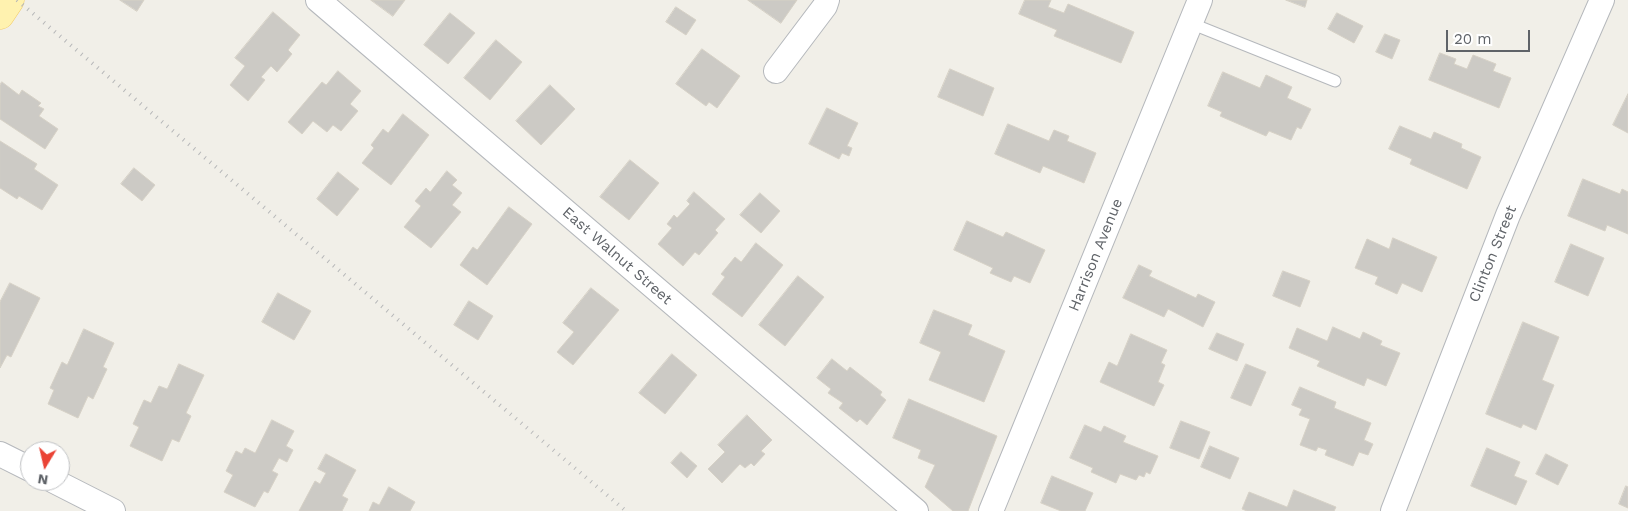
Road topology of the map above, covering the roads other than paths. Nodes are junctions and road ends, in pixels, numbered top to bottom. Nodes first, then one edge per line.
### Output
1 (10, 0) edge
2 (318, 0) edge
3 (827, 0) edge
4 (1200, 0) edge
5 (1602, 0) edge
6 (0, 14) edge
7 (1190, 23) junction
8 (776, 71) dead end
9 (1335, 81) dead end
10 (0, 454) edge
11 (20, 464) edge
12 (70, 489) edge
13 (113, 511) edge
14 (916, 511) edge
15 (992, 511) edge
16 (1393, 511) edge

1 - 6 main road
2 - 14 street, East Walnut Street
3 - 8 street
4 - 7 street, Harrison Avenue
5 - 16 street, Clinton Street
7 - 9 lane
7 - 15 street, Harrison Avenue
10 - 11 street
12 - 13 street

